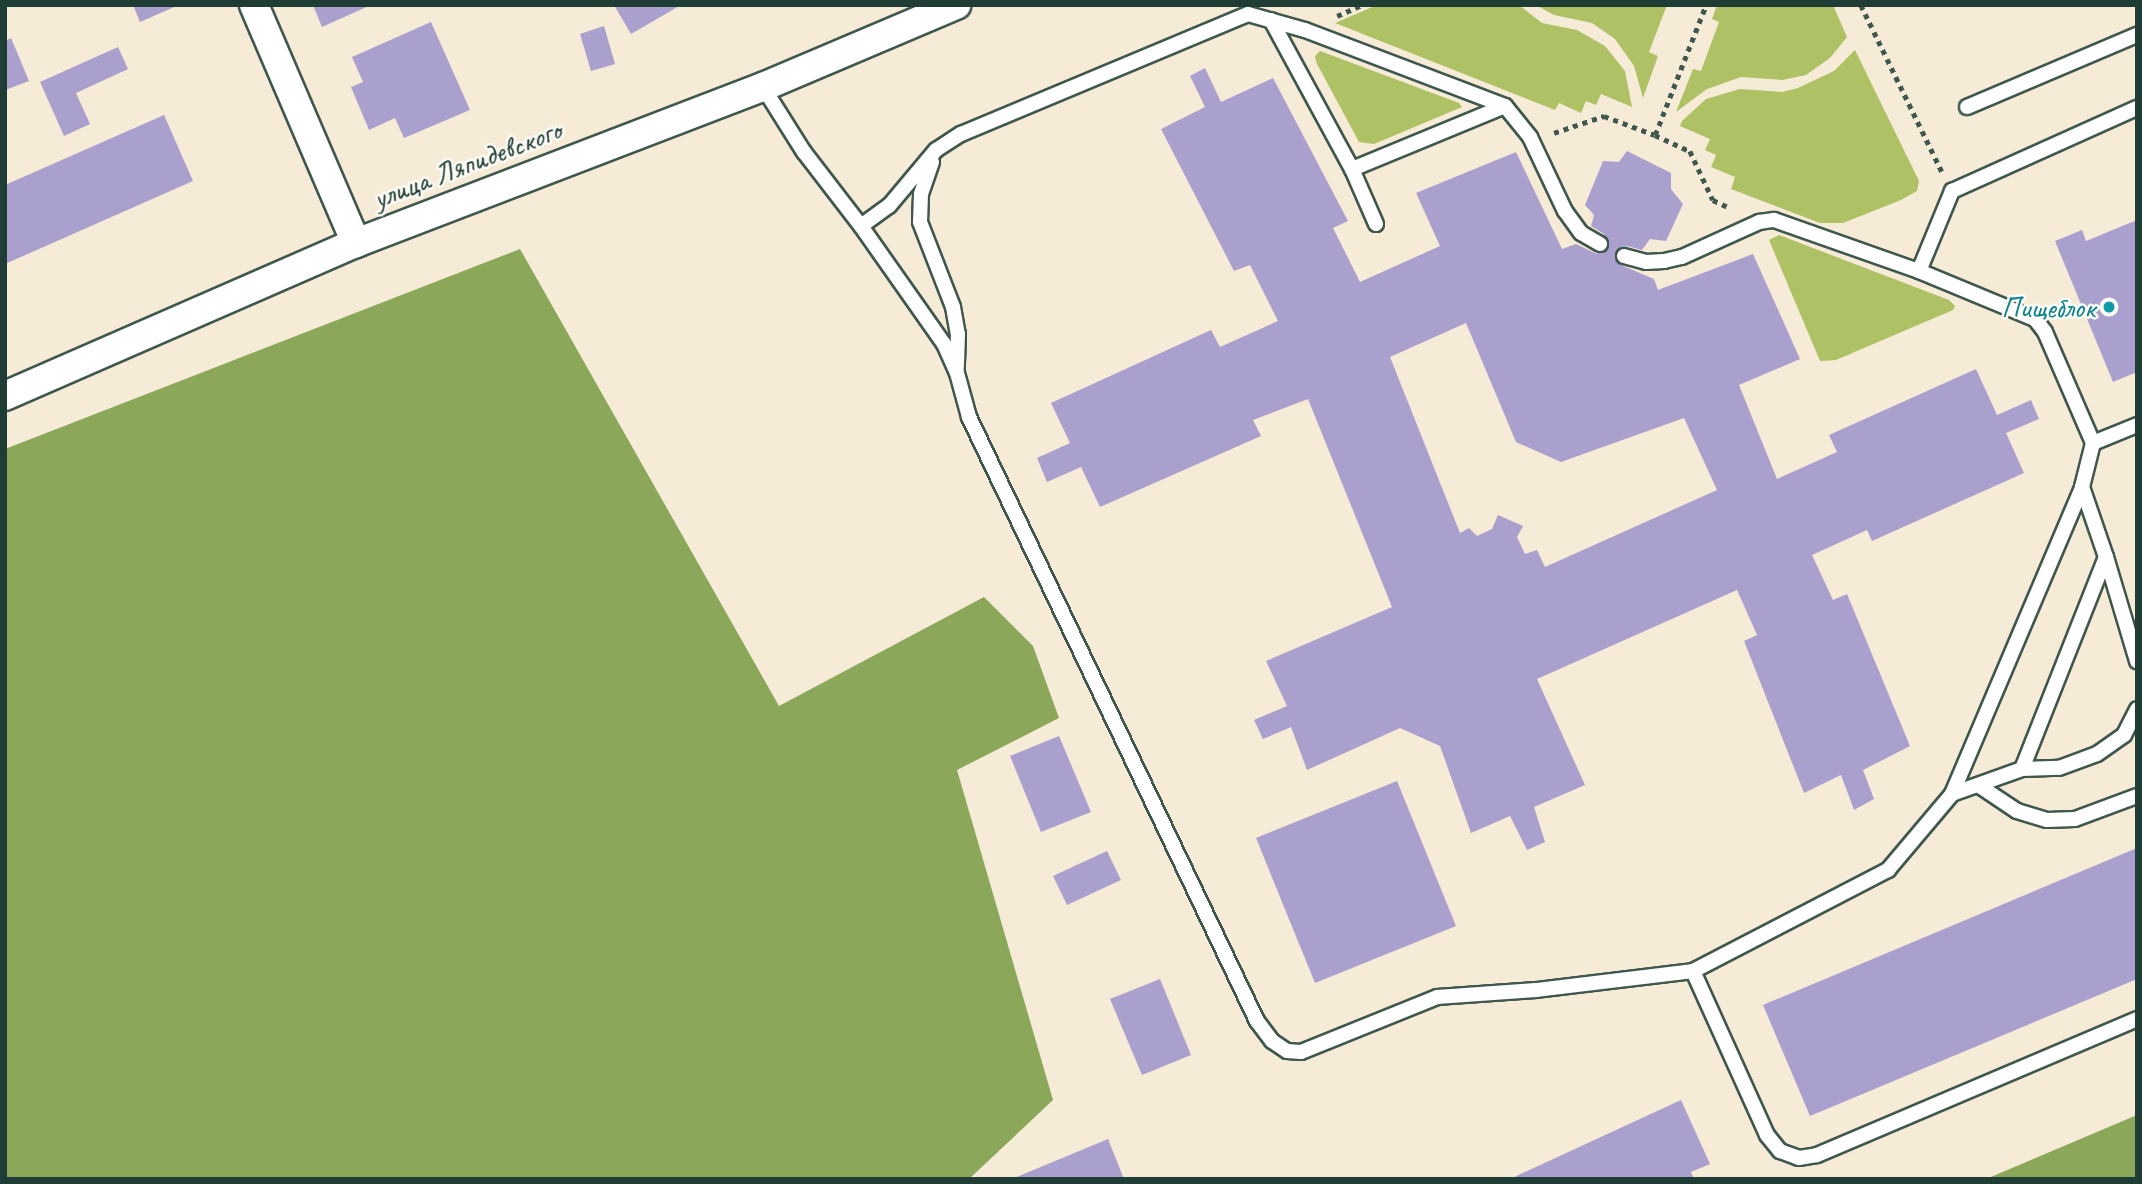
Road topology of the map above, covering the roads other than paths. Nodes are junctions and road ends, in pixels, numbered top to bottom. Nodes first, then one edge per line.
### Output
1 (254, 5) edge
2 (956, 5) edge
3 (1246, 9) edge
4 (1271, 20) junction
5 (2137, 35) edge
6 (763, 86) junction
7 (1505, 106) junction
8 (1968, 107) dead end
9 (2137, 108) edge
10 (936, 150) junction
11 (1352, 169) junction
12 (1376, 224) dead end
13 (861, 226) junction
14 (356, 243) junction
15 (1600, 244) dead end
16 (1623, 256) dead end
17 (1919, 271) junction
18 (957, 373) junction
19 (5, 396) edge
20 (2137, 425) edge
21 (2093, 443) junction
22 (2082, 486) junction
23 (2106, 557) junction
24 (2137, 661) edge
25 (2137, 709) edge
26 (2022, 769) junction
27 (1978, 785) junction
28 (1951, 794) junction
29 (2137, 796) edge
30 (1693, 971) junction
31 (2137, 1019) edge

1 - 14 street
2 - 6 street, улица Ляпидевского
3 - 4 lane
3 - 10 lane
4 - 7 lane
4 - 11 lane
5 - 8 lane
6 - 13 lane
6 - 14 street, улица Ляпидевского
7 - 11 lane
7 - 15 lane
9 - 17 lane
10 - 13 lane
10 - 18 lane
11 - 12 lane
13 - 18 lane
14 - 19 street, улица Ляпидевского
16 - 17 lane
17 - 21 lane
18 - 30 lane
20 - 21 lane
21 - 22 lane
22 - 23 lane
22 - 28 lane
23 - 24 lane
23 - 26 lane
25 - 26 lane
26 - 27 lane
27 - 28 lane
27 - 29 lane
28 - 30 lane
30 - 31 lane

